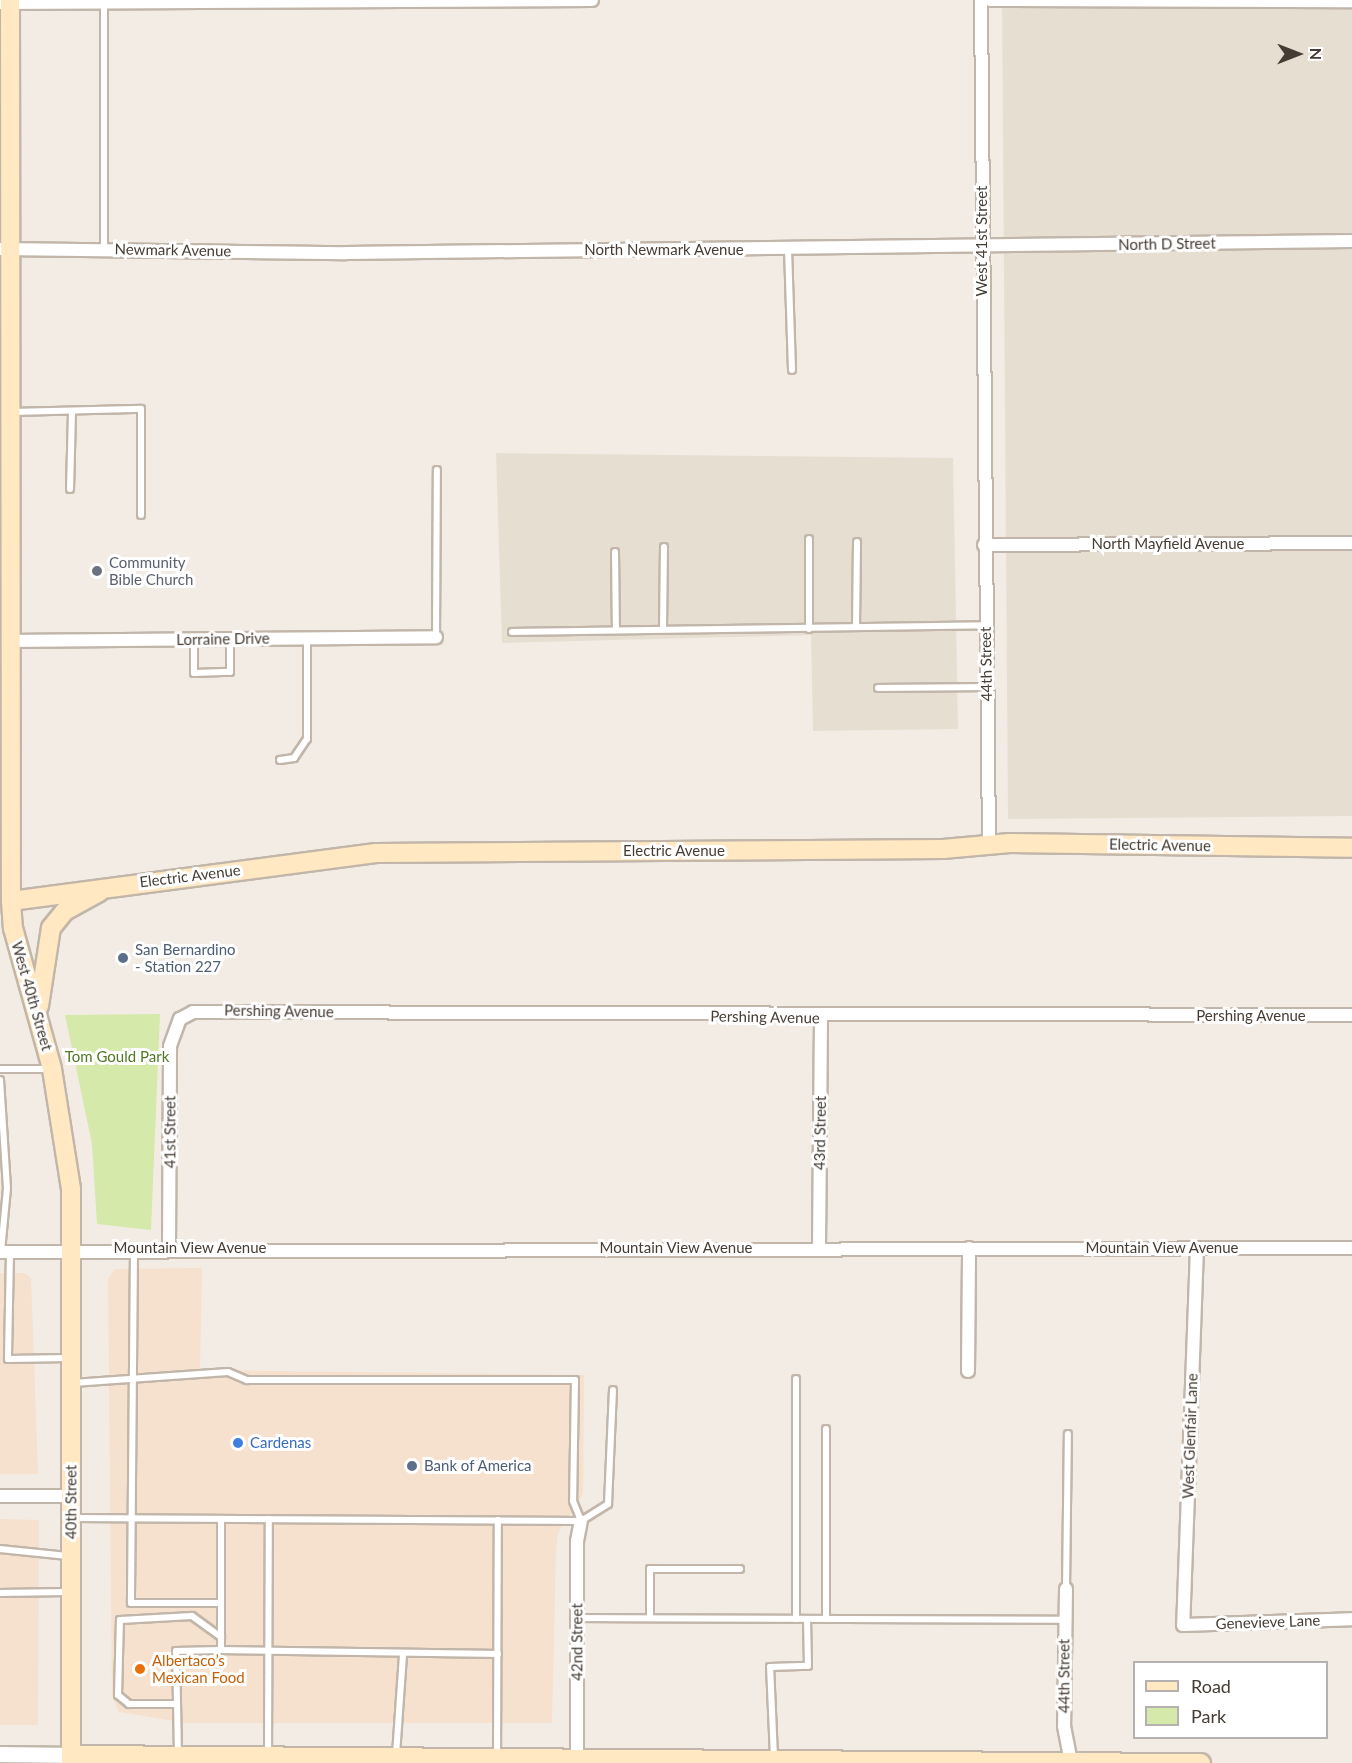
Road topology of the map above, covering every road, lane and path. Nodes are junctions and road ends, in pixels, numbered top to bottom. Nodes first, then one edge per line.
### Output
1 (592, 0) edge
2 (981, 0) edge
3 (990, 0) edge
4 (121, 1) edge
5 (1352, 1) edge
6 (7, 2) edge
7 (104, 3) junction
8 (1352, 241) edge
9 (981, 248) junction
10 (5, 249) edge
11 (105, 249) junction
12 (788, 249) junction
13 (346, 253) joint
14 (792, 370) dead end
15 (72, 411) junction
16 (10, 412) junction
17 (5, 448) edge
18 (437, 470) dead end
19 (983, 482) joint
20 (70, 489) dead end
21 (141, 515) dead end
22 (809, 540) dead end
23 (857, 542) dead end
24 (1352, 543) edge
25 (984, 545) junction
26 (664, 547) dead end
27 (615, 552) dead end
28 (5, 570) edge
29 (986, 625) junction
30 (856, 626) junction
31 (616, 629) junction
32 (663, 629) junction
33 (809, 629) junction
34 (512, 632) dead end
35 (436, 637) joint
36 (230, 638) junction
37 (307, 638) junction
38 (194, 639) junction
39 (10, 641) junction
40 (987, 687) junction
41 (878, 688) dead end
42 (280, 760) dead end
43 (989, 845) junction
44 (1352, 848) edge
45 (111, 886) junction
46 (6, 902) edge
47 (1352, 1015) edge
48 (38, 1017) junction
49 (821, 1018) junction
50 (180, 1019) joint
51 (0, 1069) edge
52 (52, 1069) junction
53 (0, 1080) edge
54 (134, 1248) junction
55 (169, 1248) junction
56 (819, 1248) junction
57 (969, 1248) junction
58 (1197, 1248) junction
59 (1352, 1248) edge
60 (73, 1249) junction
61 (4, 1252) edge
62 (72, 1358) junction
63 (968, 1371) dead end
64 (131, 1376) junction
65 (796, 1379) dead end
66 (72, 1383) junction
67 (613, 1390) dead end
68 (826, 1429) dead end
69 (1068, 1434) dead end
70 (0, 1496) edge
71 (71, 1496) junction
72 (71, 1518) junction
73 (130, 1518) junction
74 (220, 1519) junction
75 (269, 1519) junction
76 (498, 1520) junction
77 (581, 1521) junction
78 (0, 1550) edge
79 (71, 1556) junction
80 (740, 1569) dead end
81 (1066, 1589) joint
82 (71, 1592) junction
83 (0, 1593) edge
84 (221, 1603) junction
85 (577, 1618) junction
86 (650, 1618) junction
87 (796, 1619) junction
88 (807, 1619) junction
89 (826, 1619) junction
90 (1352, 1619) edge
91 (1064, 1620) junction
92 (1183, 1624) joint
93 (221, 1637) junction
94 (221, 1650) junction
95 (268, 1652) junction
96 (403, 1654) junction
97 (498, 1654) junction
98 (177, 1704) junction
99 (0, 1754) edge
100 (178, 1755) junction
101 (497, 1756) junction
102 (774, 1757) junction
103 (389, 1758) edge
104 (71, 1759) edge
105 (268, 1759) edge
106 (577, 1759) edge
107 (841, 1760) edge
108 (936, 1761) edge
109 (987, 1761) edge
110 (1071, 1761) edge
111 (1201, 1763) edge

1 - 4 street
2 - 9 street, West 41st Street
3 - 5 street
4 - 7 street
6 - 7 street
6 - 10 main road, West 40th Street
7 - 11 lane
8 - 9 street, North D Street
9 - 12 street, North Newmark Avenue
9 - 19 street, West 41st Street
10 - 11 street, Newmark Avenue
10 - 16 main road, West 40th Street
11 - 13 street, Newmark Avenue
12 - 13 street, North Newmark Avenue
12 - 14 lane
15 - 16 lane
15 - 20 lane
15 - 21 lane
16 - 17 main road, West 40th Street
17 - 28 main road, West 40th Street
18 - 35 lane
19 - 25 street, 44th Street
22 - 33 lane
23 - 30 lane
24 - 25 street, North Mayfield Avenue
25 - 29 street, 44th Street
26 - 32 lane
27 - 31 lane
28 - 39 main road, West 40th Street
29 - 30 lane
29 - 40 street, 44th Street
30 - 33 lane
31 - 32 lane
31 - 34 lane
32 - 33 lane
35 - 37 street, Lorraine Drive
36 - 37 street, Lorraine Drive
36 - 38 street, Lorraine Drive
36 - 38 lane
37 - 42 lane
38 - 39 street, Lorraine Drive
39 - 46 main road, West 40th Street
40 - 41 lane
40 - 43 street, 44th Street
43 - 44 main road, Electric Avenue
43 - 45 main road, Electric Avenue
45 - 46 main road, Electric Avenue
45 - 48 main road
46 - 48 main road, West 40th Street
47 - 49 street, Pershing Avenue
48 - 52 main road, West 40th Street
49 - 50 street, Pershing Avenue
49 - 56 street, 43rd Street
50 - 55 street, 41st Street
51 - 52 lane
52 - 60 main road, West 40th Street
53 - 61 lane
54 - 55 street, Mountain View Avenue
54 - 60 street, Mountain View Avenue
54 - 64 lane
55 - 56 street, Mountain View Avenue
56 - 57 street, Mountain View Avenue
57 - 58 street, Mountain View Avenue
57 - 63 street
58 - 59 street, Mountain View Avenue
58 - 92 street, West Glenfair Lane
60 - 61 street, Mountain View Avenue
60 - 62 main road, 40th Street
61 - 62 lane
62 - 66 main road, 40th Street
64 - 66 lane
64 - 73 lane
64 - 77 lane
65 - 87 lane
66 - 71 main road, 40th Street
67 - 77 lane
68 - 89 lane
69 - 81 lane
70 - 71 street
71 - 72 main road, 40th Street
72 - 73 lane
72 - 79 main road, 40th Street
73 - 74 lane
73 - 84 lane
74 - 75 lane
74 - 84 lane
75 - 76 lane
75 - 95 lane
76 - 77 lane
76 - 97 lane
77 - 85 street, 42nd Street
78 - 79 lane
79 - 82 main road, 40th Street
80 - 86 lane
81 - 91 street, 44th Street
82 - 83 lane
82 - 104 main road, 40th Street
84 - 93 lane
85 - 86 lane
85 - 106 street, 42nd Street
86 - 87 lane
87 - 88 lane
88 - 89 lane
88 - 102 lane
89 - 91 lane
90 - 92 street, Genevieve Lane
91 - 110 street, 44th Street
93 - 94 lane
93 - 98 lane
94 - 95 lane
94 - 98 lane
95 - 96 lane
95 - 105 lane
96 - 97 lane
96 - 103 lane
97 - 101 lane
98 - 100 lane
99 - 104 street
100 - 104 main road
100 - 105 main road
101 - 103 main road
101 - 106 main road
102 - 106 main road
102 - 107 main road
103 - 105 main road
107 - 108 main road
108 - 109 main road
109 - 110 main road
110 - 111 main road

